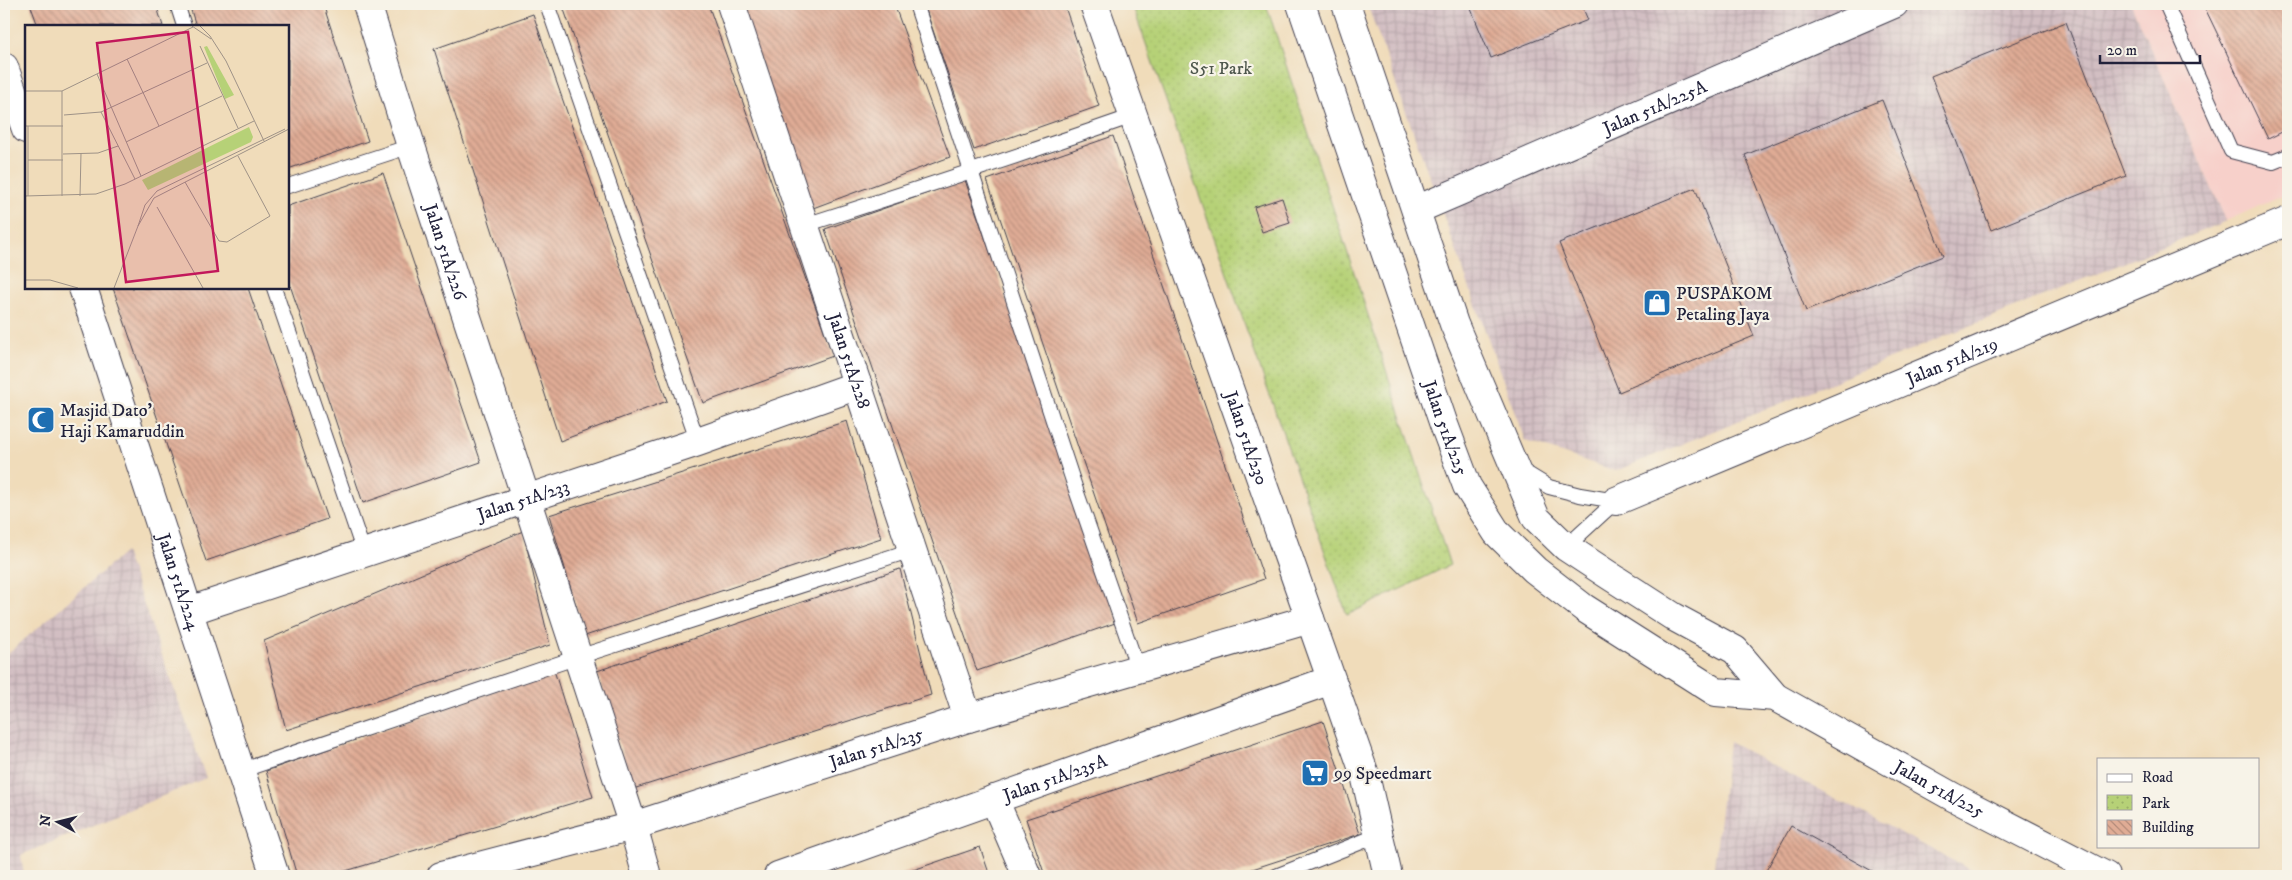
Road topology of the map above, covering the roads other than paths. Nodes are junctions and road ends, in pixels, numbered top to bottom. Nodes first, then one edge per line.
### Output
1 (177, 4) edge
2 (367, 4) edge
3 (547, 4) edge
4 (732, 4) edge
5 (916, 4) edge
6 (1094, 4) edge
7 (1301, 4) edge
8 (1346, 4) edge
9 (1894, 4) edge
10 (2166, 4) edge
11 (184, 25) edge
12 (4, 67) edge
13 (1133, 116) junction
14 (25, 126) edge
15 (411, 146) junction
16 (2288, 156) edge
17 (970, 170) junction
18 (289, 186) edge
19 (1416, 210) junction
20 (2288, 221) edge
21 (804, 225) junction
22 (83, 289) edge
23 (274, 289) edge
24 (858, 385) junction
25 (698, 442) junction
26 (1513, 465) junction
27 (526, 500) junction
28 (1616, 501) junction
29 (1566, 547) junction
30 (912, 550) junction
31 (364, 553) junction
32 (189, 611) junction
33 (1310, 619) junction
34 (578, 657) junction
35 (1138, 669) junction
36 (1331, 680) junction
37 (1775, 697) junction
38 (968, 718) junction
39 (240, 771) junction
40 (994, 798) junction
41 (633, 826) junction
42 (1379, 835) junction
43 (275, 876) edge
44 (441, 876) edge
45 (647, 876) edge
46 (778, 876) edge
47 (1027, 876) edge
48 (1276, 876) edge
49 (1388, 876) edge
50 (2106, 876) edge

1 - 11 lane
2 - 15 street, Jalan 51A/226
3 - 25 lane
4 - 21 street, Jalan 51A/228
5 - 17 lane
6 - 13 street, Jalan 51A/230
7 - 37 street, Jalan 51A/225
8 - 19 street, Jalan 51A/225
9 - 19 street, Jalan 51A/225A
10 - 16 lane
12 - 14 street
13 - 17 lane
13 - 33 street, Jalan 51A/230
15 - 18 lane
15 - 27 street, Jalan 51A/226
17 - 21 lane
17 - 35 lane
19 - 26 street, Jalan 51A/225
20 - 28 street, Jalan 51A/219
21 - 24 street, Jalan 51A/228
22 - 32 street, Jalan 51A/224
23 - 31 lane
24 - 25 street, Jalan 51A/233
24 - 30 street, Jalan 51A/228
25 - 27 street, Jalan 51A/233
26 - 28 lane
26 - 29 street, Jalan 51A/225
27 - 31 street, Jalan 51A/233
27 - 34 street, Jalan 51A/226
28 - 29 lane, Jalan 51A/219
29 - 37 street, Jalan 51A/225
30 - 34 lane
30 - 38 street, Jalan 51A/228
31 - 32 street, Jalan 51A/233
32 - 39 street, Jalan 51A/224
33 - 35 street, Jalan 51A/235
33 - 36 street, Jalan 51A/230
34 - 39 lane
34 - 41 street, Jalan 51A/226
35 - 38 street, Jalan 51A/235
36 - 40 street, Jalan 51A/235A
36 - 42 street, Jalan 51A/230
37 - 50 street, Jalan 51A/225
38 - 41 street, Jalan 51A/235
39 - 43 street, Jalan 51A/224
40 - 46 street, Jalan 51A/235A
40 - 47 street
41 - 44 street, Jalan 51A/235
41 - 45 street, Jalan 51A/226
42 - 48 lane
42 - 49 street, Jalan 51A/230

